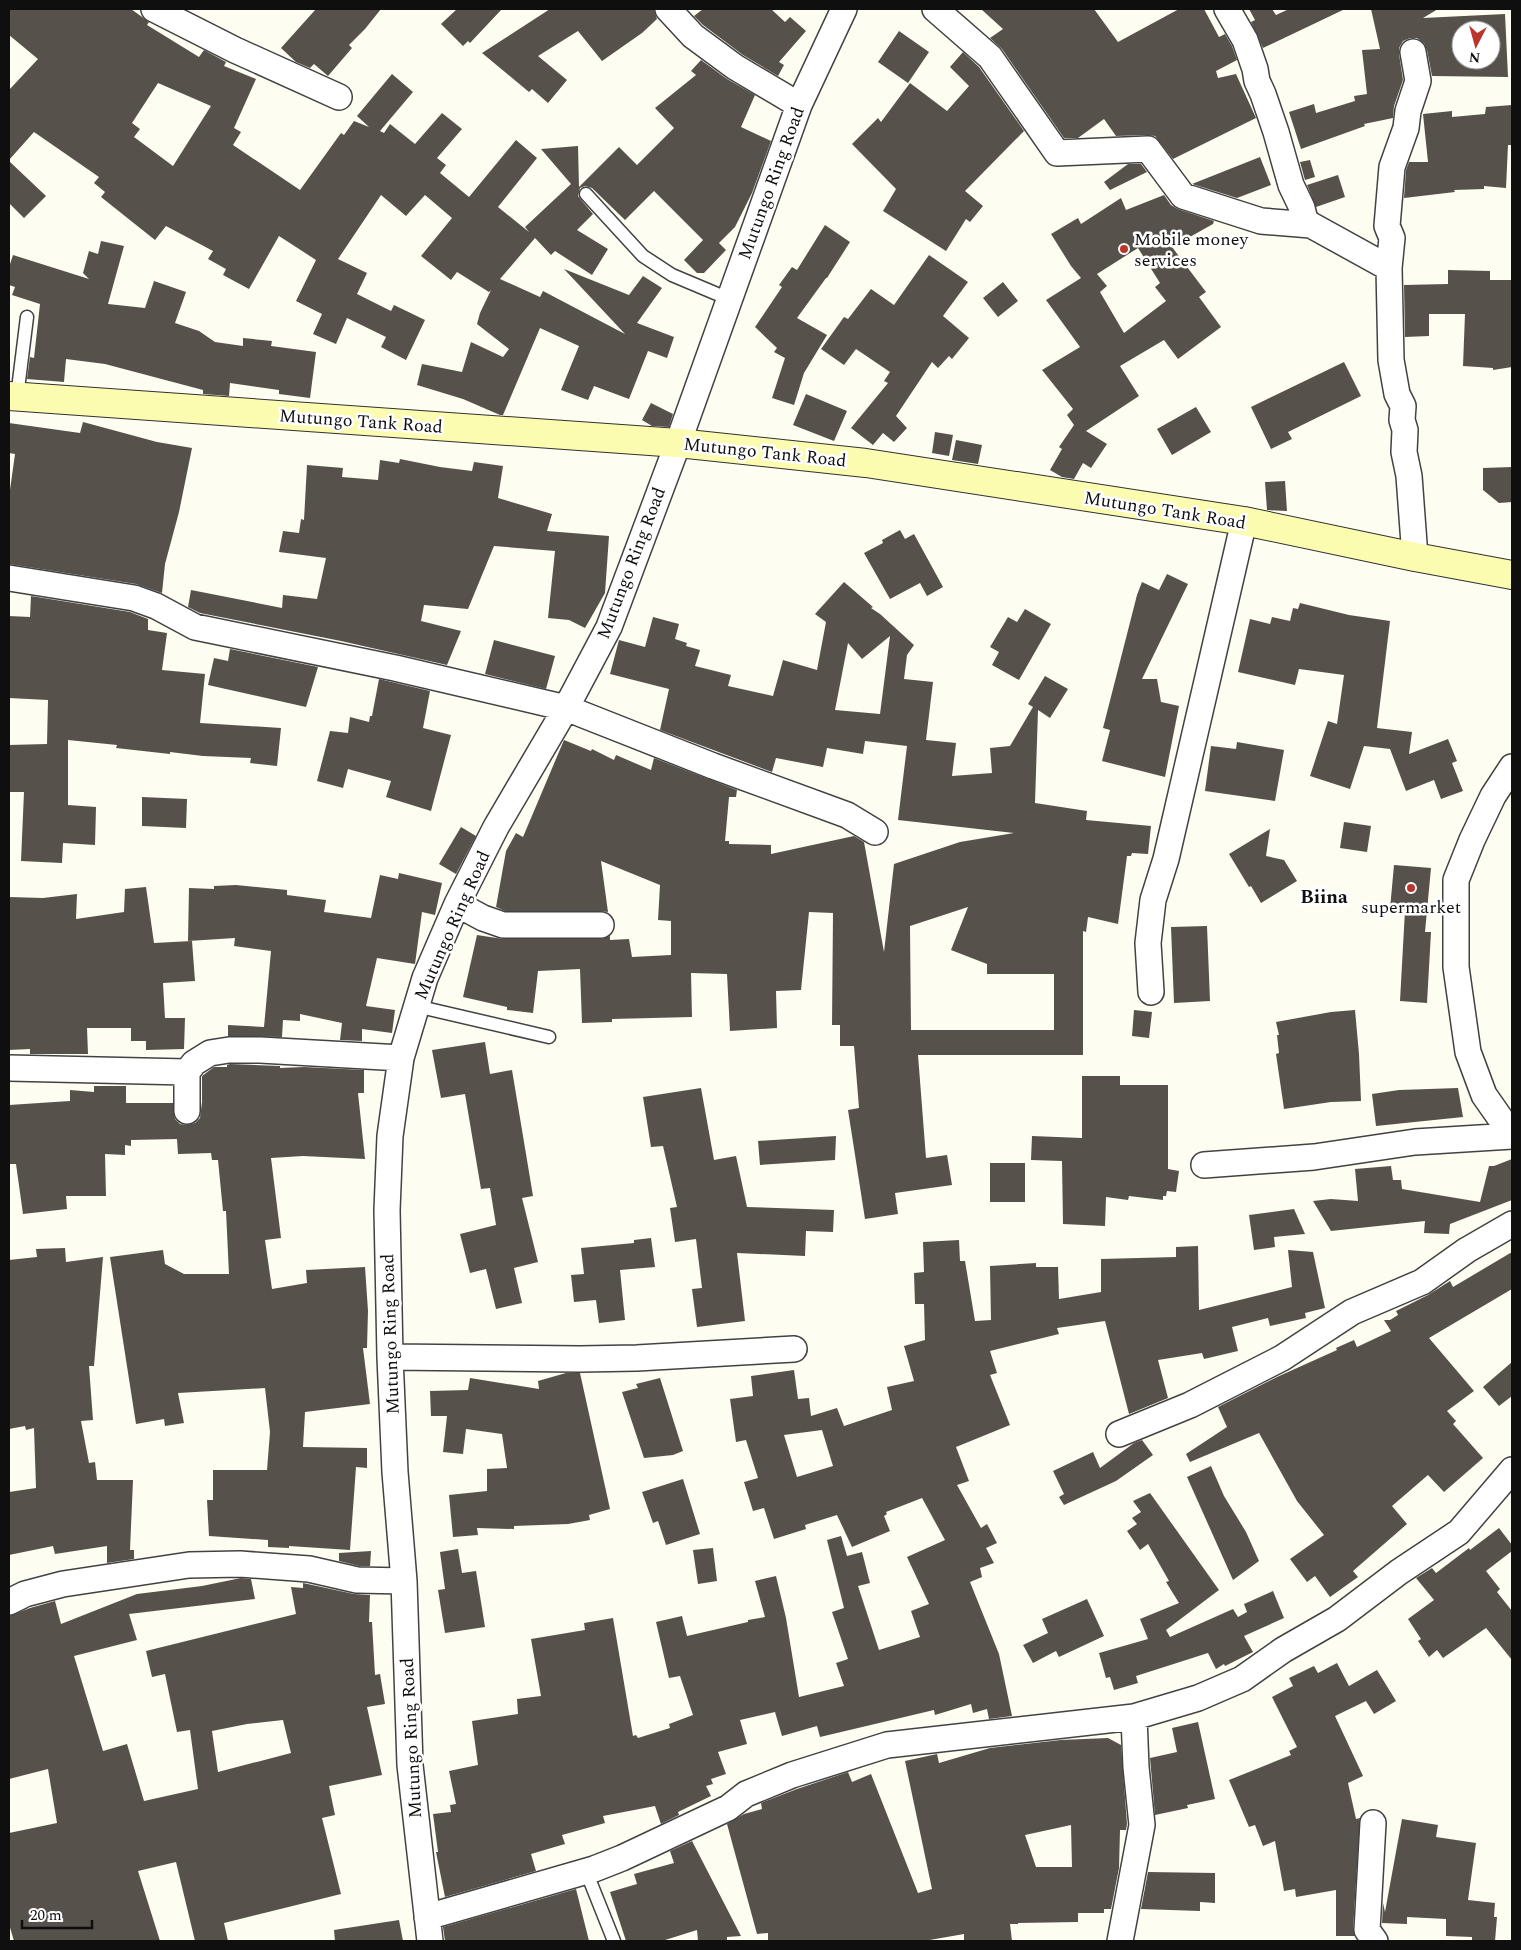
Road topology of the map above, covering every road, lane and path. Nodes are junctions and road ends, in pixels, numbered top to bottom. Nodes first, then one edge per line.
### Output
1 (154, 9) edge
2 (668, 9) edge
3 (844, 9) edge
4 (935, 9) edge
5 (1227, 9) edge
6 (1413, 52) dead end
7 (339, 97) dead end
8 (799, 106) junction
9 (586, 194) dead end
10 (1311, 225) junction
11 (1389, 268) junction
12 (729, 299) junction
13 (27, 317) dead end
14 (13, 396) edge
15 (678, 443) junction
16 (1244, 521) junction
17 (1415, 557) junction
18 (1512, 576) edge
19 (9, 578) edge
20 (566, 708) junction
21 (1512, 767) edge
22 (876, 832) dead end
23 (457, 904) junction
24 (601, 925) dead end
25 (1151, 992) dead end
26 (416, 1006) junction
27 (549, 1037) dead end
28 (400, 1058) junction
29 (9, 1068) edge
30 (187, 1072) junction
31 (187, 1111) dead end
32 (1512, 1136) edge
33 (1204, 1165) dead end
34 (1512, 1224) edge
35 (794, 1349) dead end
36 (390, 1357) junction
37 (1119, 1434) dead end
38 (1512, 1470) edge
39 (404, 1581) junction
40 (9, 1602) edge
41 (1134, 1716) junction
42 (1373, 1823) dead end
43 (586, 1871) junction
44 (428, 1929) edge
45 (614, 1941) edge
46 (1120, 1941) edge
47 (1375, 1941) edge

1 - 7 street
2 - 8 street
3 - 8 street, Mutungo Ring Road
4 - 10 street
5 - 10 street
6 - 11 street
8 - 12 street, Mutungo Ring Road
9 - 12 lane
10 - 11 street
11 - 17 street
12 - 15 street, Mutungo Ring Road
13 - 14 lane
14 - 15 street, Mutungo Tank Road
15 - 16 street, Mutungo Tank Road
15 - 20 street, Mutungo Ring Road
16 - 17 street, Mutungo Tank Road
16 - 25 street
17 - 18 street, Mutungo Tank Road
19 - 20 street
20 - 22 street
20 - 23 street, Mutungo Ring Road
21 - 32 street
23 - 24 street
23 - 26 street, Mutungo Ring Road
26 - 27 lane
26 - 28 street, Mutungo Ring Road
28 - 30 street
28 - 36 street, Mutungo Ring Road
29 - 30 street
30 - 31 street
32 - 33 street
34 - 37 street
35 - 36 street
36 - 39 street, Mutungo Ring Road
38 - 41 street
39 - 40 street
39 - 44 street, Mutungo Ring Road
41 - 43 street
41 - 46 street
42 - 47 street
43 - 44 street
43 - 45 lane

